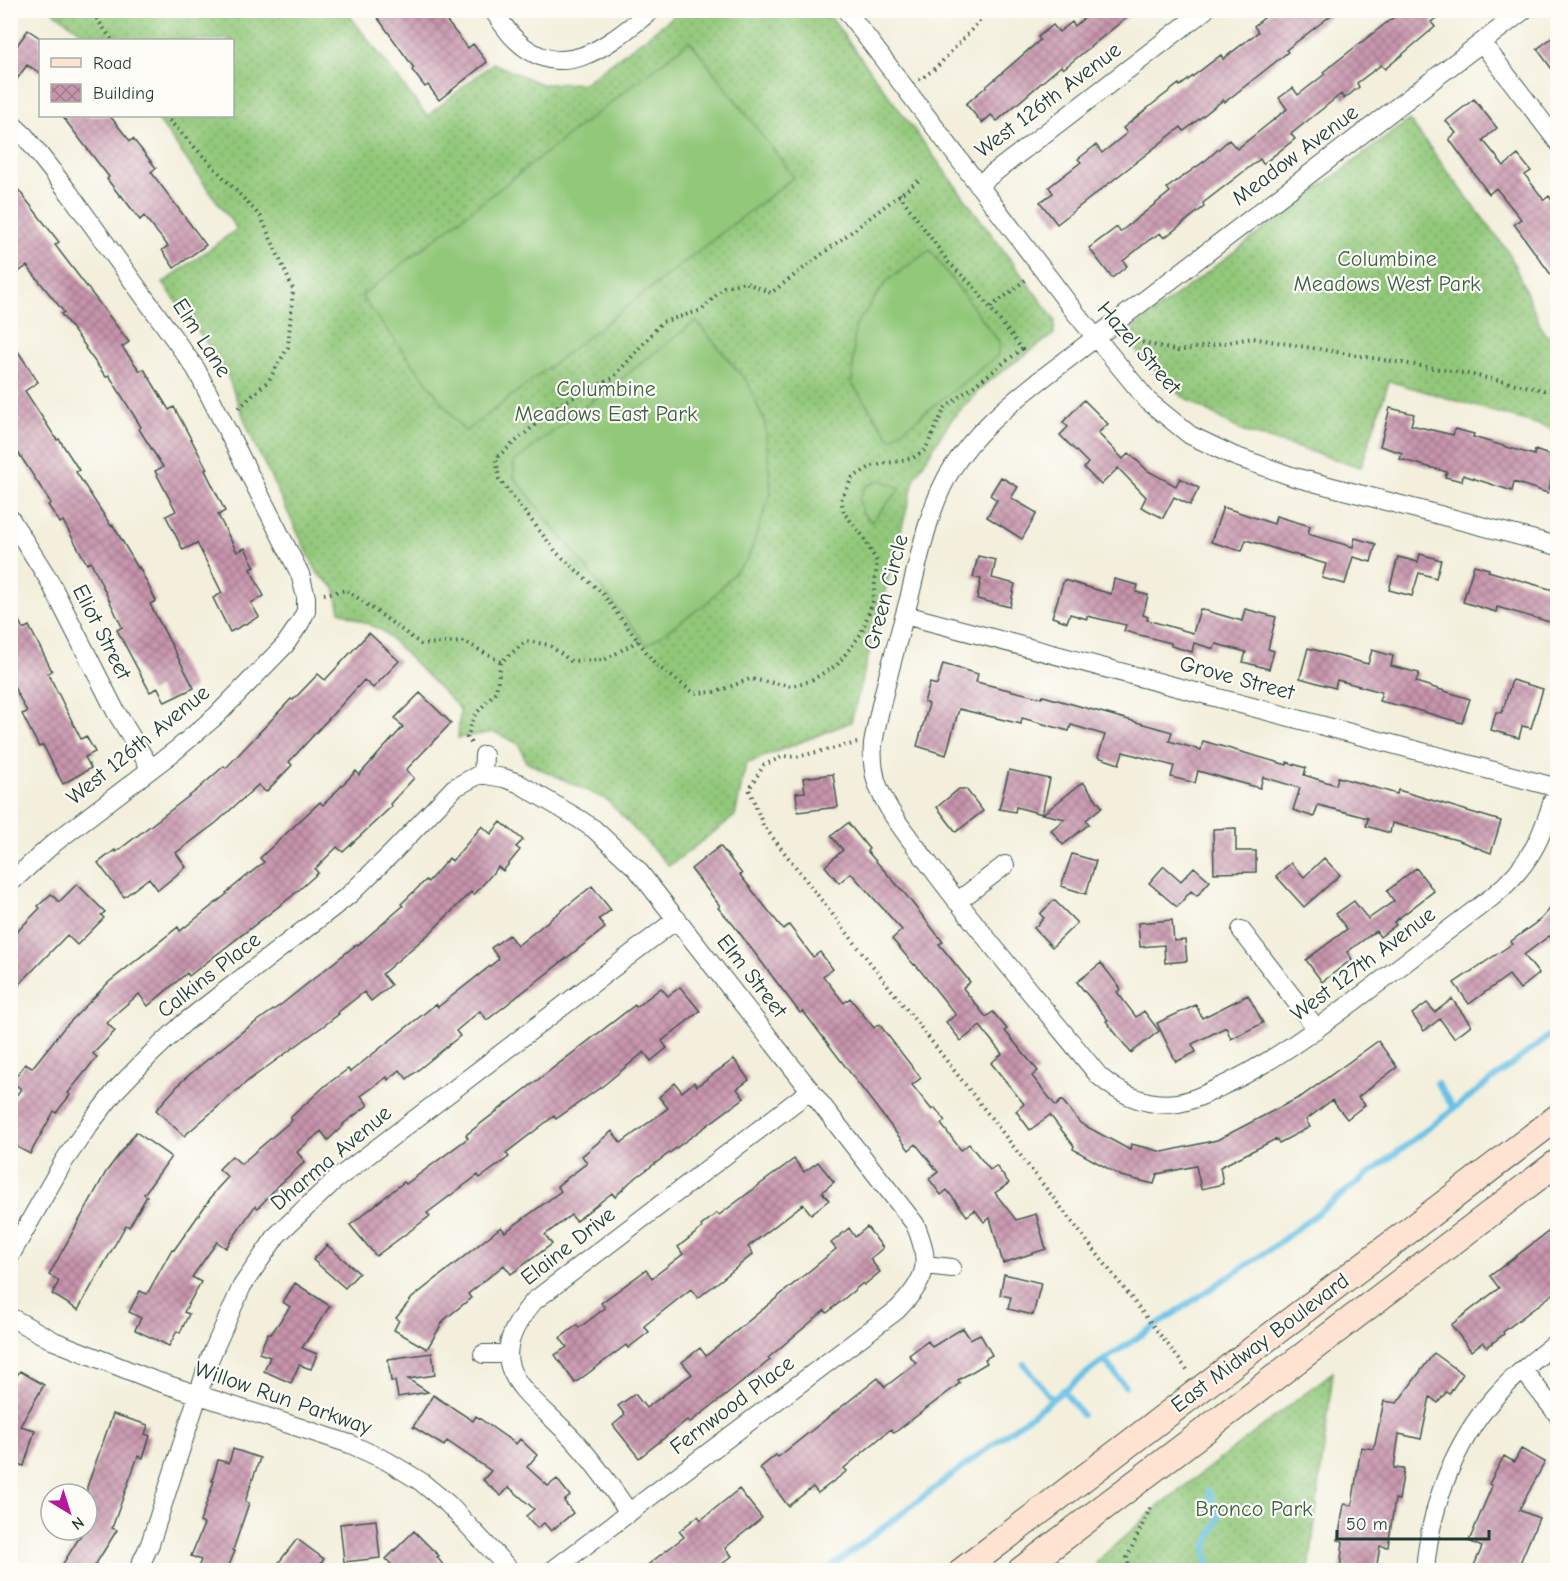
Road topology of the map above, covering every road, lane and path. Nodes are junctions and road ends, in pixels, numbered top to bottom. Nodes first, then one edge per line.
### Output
1 (88, 10) edge
2 (493, 10) edge
3 (652, 10) edge
4 (846, 10) edge
5 (990, 10) edge
6 (1205, 10) edge
7 (1524, 10) edge
8 (111, 39) edge
9 (1482, 43) junction
10 (906, 89) junction
11 (166, 117) edge
12 (10, 122) edge
13 (1557, 142) edge
14 (922, 178) dead end
15 (978, 185) junction
16 (899, 194) junction
17 (1041, 268) junction
18 (991, 307) junction
19 (1096, 337) junction
20 (1112, 357) junction
21 (1557, 389) edge
22 (224, 422) junction
23 (10, 518) edge
24 (1557, 546) edge
25 (306, 602) junction
26 (904, 615) junction
27 (638, 642) junction
28 (501, 662) junction
29 (875, 738) junction
30 (484, 754) joint
31 (151, 769) junction
32 (483, 774) junction
33 (1557, 786) edge
34 (1005, 865) dead end
35 (10, 883) edge
36 (957, 902) junction
37 (677, 919) junction
38 (1240, 930) dead end
39 (1317, 1029) junction
40 (812, 1090) junction
41 (1139, 1101) joint
42 (1557, 1117) edge
43 (1557, 1162) edge
44 (10, 1256) edge
45 (925, 1265) junction
46 (952, 1268) dead end
47 (10, 1317) edge
48 (1557, 1341) edge
49 (483, 1354) dead end
50 (508, 1354) junction
51 (1523, 1370) junction
52 (1190, 1373) dead end
53 (198, 1394) junction
54 (1557, 1415) edge
55 (1152, 1504) dead end
56 (629, 1513) junction
57 (138, 1570) edge
58 (510, 1570) edge
59 (553, 1570) edge
60 (963, 1570) edge
61 (1021, 1570) edge
62 (1129, 1570) edge
63 (1425, 1570) edge

1 - 8 path
2 - 3 street
4 - 10 street, Hazel Street
5 - 10 path
6 - 15 street, West 126th Avenue
7 - 9 street, Meadow Avenue
9 - 13 street
9 - 19 street, Meadow Avenue
10 - 15 street, Hazel Street
11 - 22 path
12 - 22 street, Elm Lane
14 - 16 path
15 - 17 street, Hazel Street
16 - 18 path
16 - 27 path
17 - 18 path
17 - 19 street, Hazel Street
18 - 27 path
19 - 20 street, Hazel Street
19 - 26 street, Green Circle
20 - 21 path
20 - 24 street, Hazel Street
22 - 25 street, Elm Lane
23 - 31 street, Eliot Street
25 - 28 path
25 - 31 street, West 126th Avenue
26 - 29 street, Green Circle
26 - 33 street, Grove Street
27 - 28 path
28 - 30 path
29 - 36 street, Green Circle
29 - 52 path
30 - 32 street
31 - 35 street, West 126th Avenue
32 - 37 street, Elm Street
32 - 44 street, Calkins Place
33 - 39 street, West 127th Avenue
34 - 36 street
36 - 41 street, Green Circle
37 - 40 street, Elm Street
37 - 53 street, Dharma Avenue
38 - 39 street
39 - 41 street, West 127th Avenue
40 - 45 street, Elm Street
40 - 50 street, Elaine Drive
42 - 60 main road, East Midway Boulevard
43 - 61 main road, East Midway Boulevard
45 - 46 street
45 - 56 street, Fernwood Place
47 - 53 street, Willow Run Parkway
48 - 51 street
49 - 50 street
50 - 56 street
51 - 54 street
51 - 63 street
53 - 57 street, Dharma Avenue
53 - 58 street, Willow Run Parkway
55 - 62 path
56 - 59 street, Fernwood Place

